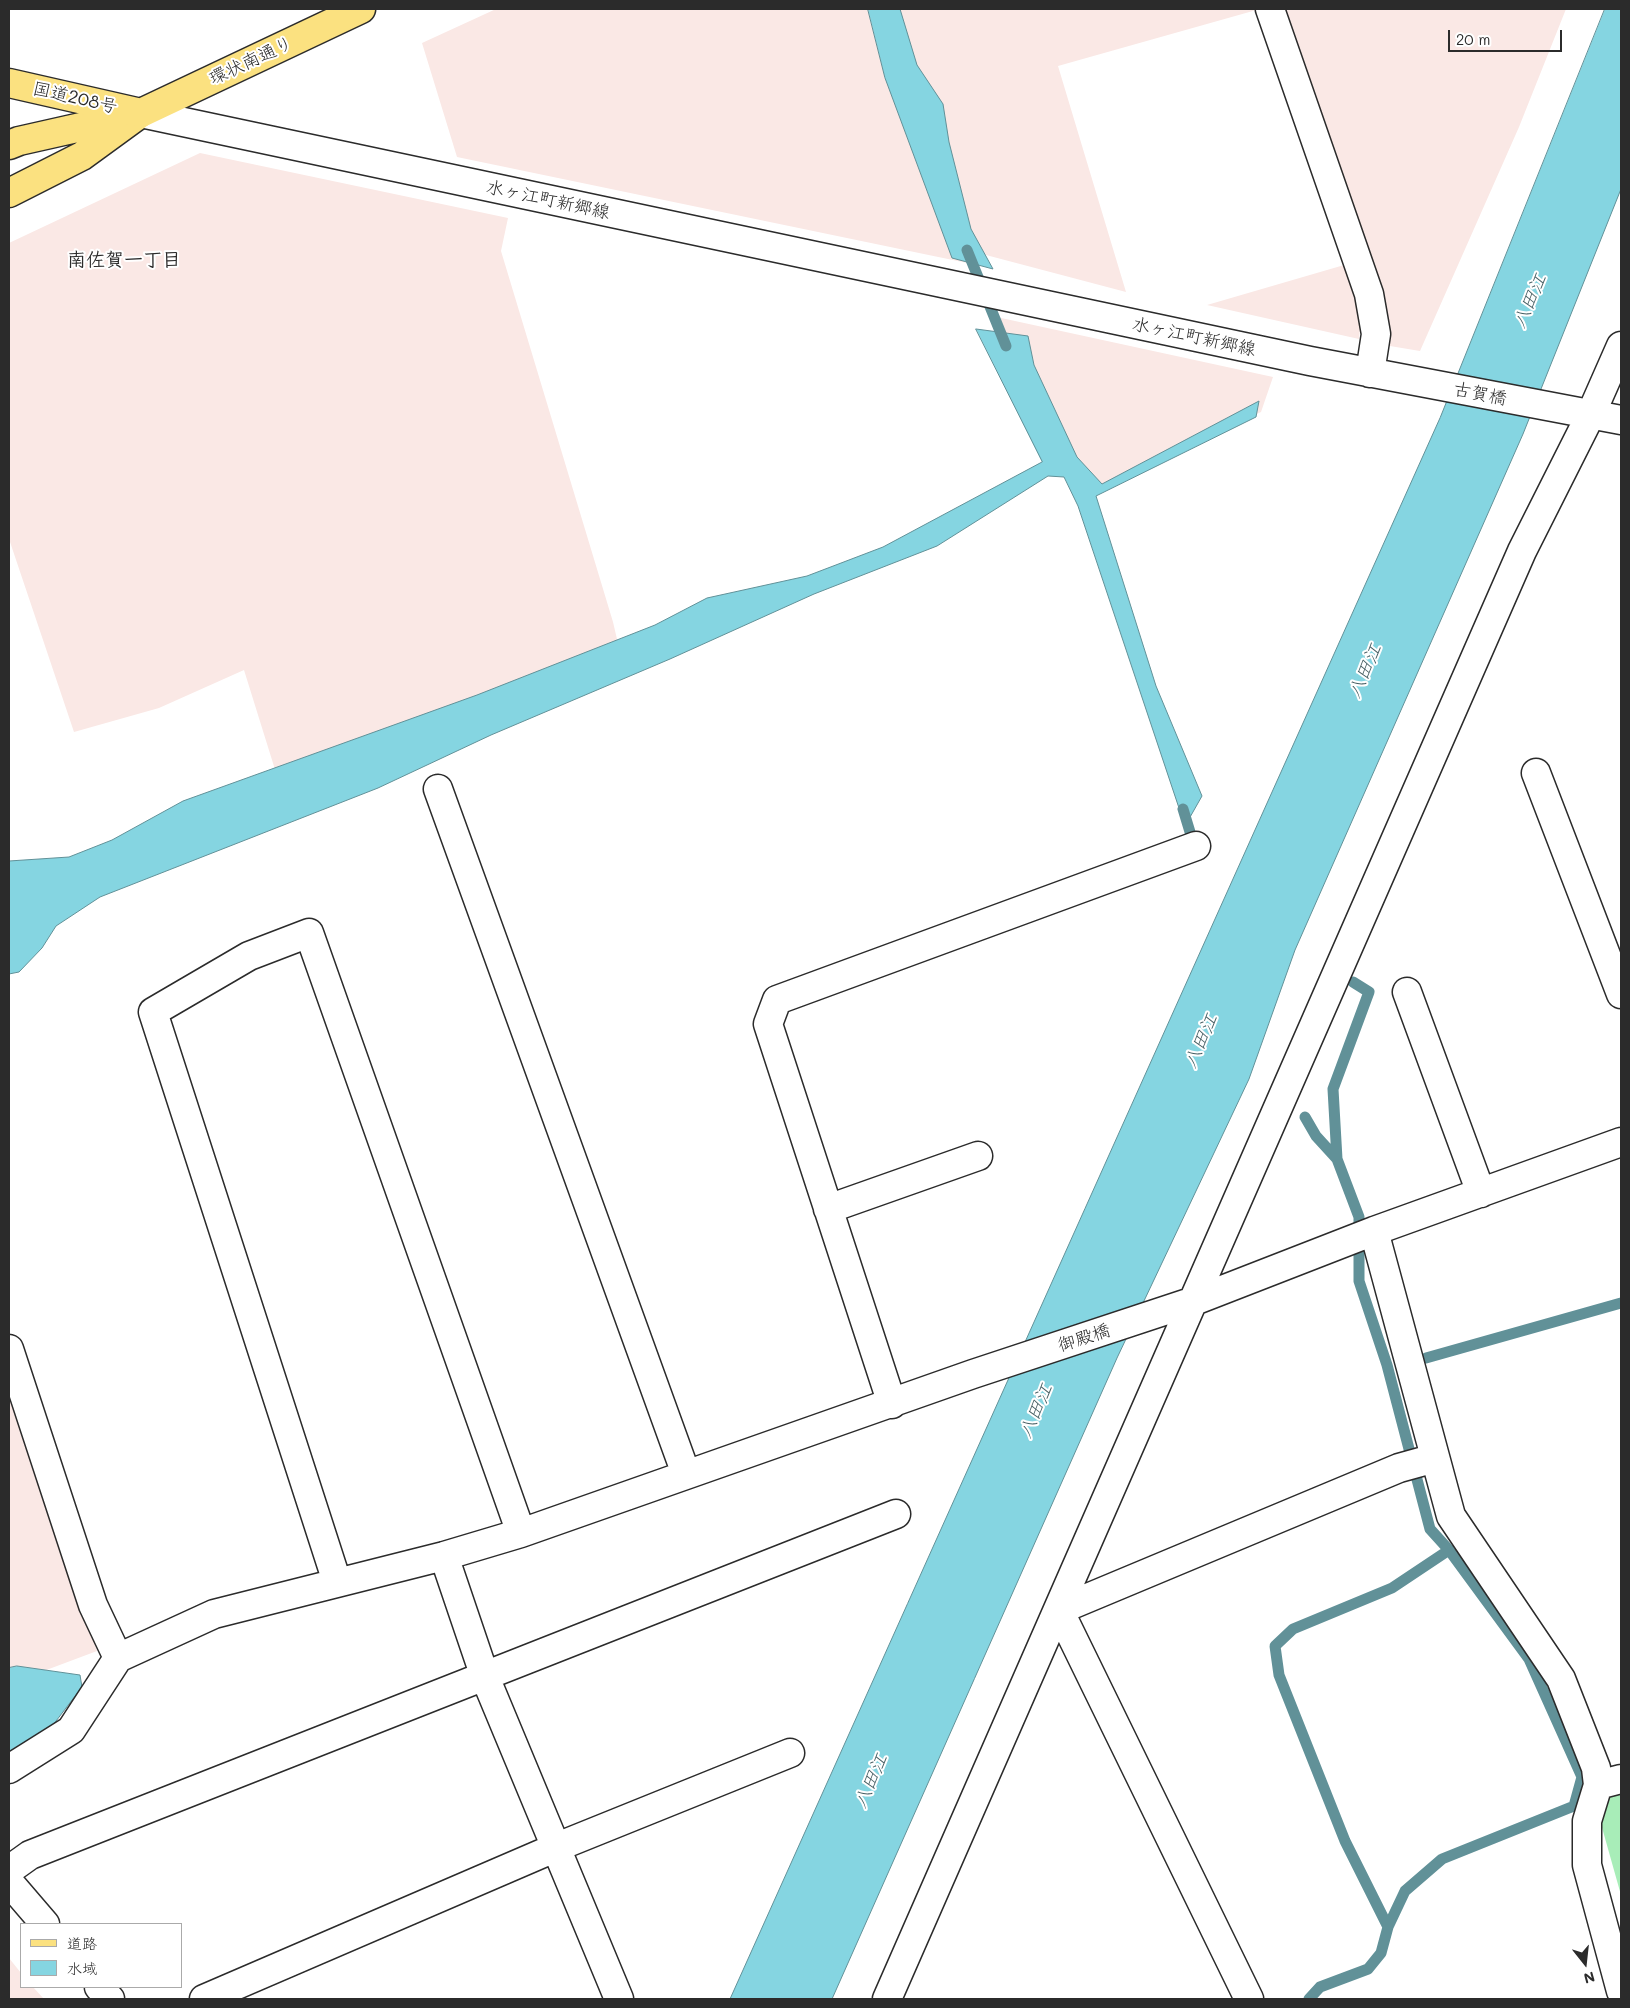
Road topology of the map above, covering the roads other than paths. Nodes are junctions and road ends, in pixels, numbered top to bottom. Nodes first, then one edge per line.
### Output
1 (361, 9) edge
2 (1270, 9) edge
3 (9, 83) edge
4 (141, 114) junction
5 (9, 145) edge
6 (9, 193) edge
7 (1621, 346) edge
8 (1370, 373) junction
9 (1591, 414) junction
10 (1621, 420) edge
11 (1536, 773) dead end
12 (438, 789) dead end
13 (1196, 846) dead end
14 (1406, 992) dead end
15 (1621, 994) edge
16 (1621, 1142) edge
17 (978, 1156) dead end
18 (1481, 1193) junction
19 (828, 1209) junction
20 (1374, 1232) junction
21 (1194, 1301) junction
22 (9, 1349) edge
23 (892, 1404) junction
24 (1419, 1462) junction
25 (686, 1474) junction
26 (896, 1514) dead end
27 (521, 1533) junction
28 (444, 1556) junction
29 (337, 1582) junction
30 (1059, 1610) junction
31 (118, 1658) junction
32 (486, 1677) junction
33 (790, 1753) dead end
34 (9, 1769) edge
35 (1605, 1778) edge
36 (557, 1847) junction
37 (9, 1870) edge
38 (9, 1882) edge
39 (45, 1923) edge
40 (100, 1988) edge
41 (1621, 1992) edge
42 (110, 1999) edge
43 (204, 1999) edge
44 (619, 1999) edge
45 (887, 1999) edge
46 (1249, 1999) edge
47 (1603, 1999) edge

1 - 4 main road, 環状南通り
2 - 8 street
3 - 4 main road, 国道208号
4 - 5 main road, 環状南通り
4 - 6 main road, 環状南通り
4 - 8 street, 水ヶ江町新郷線
7 - 9 street
8 - 9 street, 古賀橋
9 - 10 street
9 - 21 street
11 - 15 street
12 - 25 street
13 - 19 street
14 - 18 street
16 - 18 street, 御殿橋
17 - 19 street
18 - 20 street, 御殿橋
19 - 23 street
20 - 21 street, 御殿橋
20 - 24 street
21 - 23 street, 御殿橋
21 - 30 street
22 - 31 street
23 - 25 street, 御殿橋
24 - 30 street
24 - 35 street
25 - 27 street, 御殿橋
26 - 32 street
27 - 28 street, 御殿橋
27 - 29 street
28 - 29 street, 御殿橋
28 - 32 street
29 - 31 street, 御殿橋
30 - 45 street
30 - 46 street
31 - 34 street
32 - 36 street
32 - 37 street
33 - 36 street
35 - 41 street
36 - 43 street
36 - 44 street
38 - 39 street
40 - 42 street
41 - 47 street

